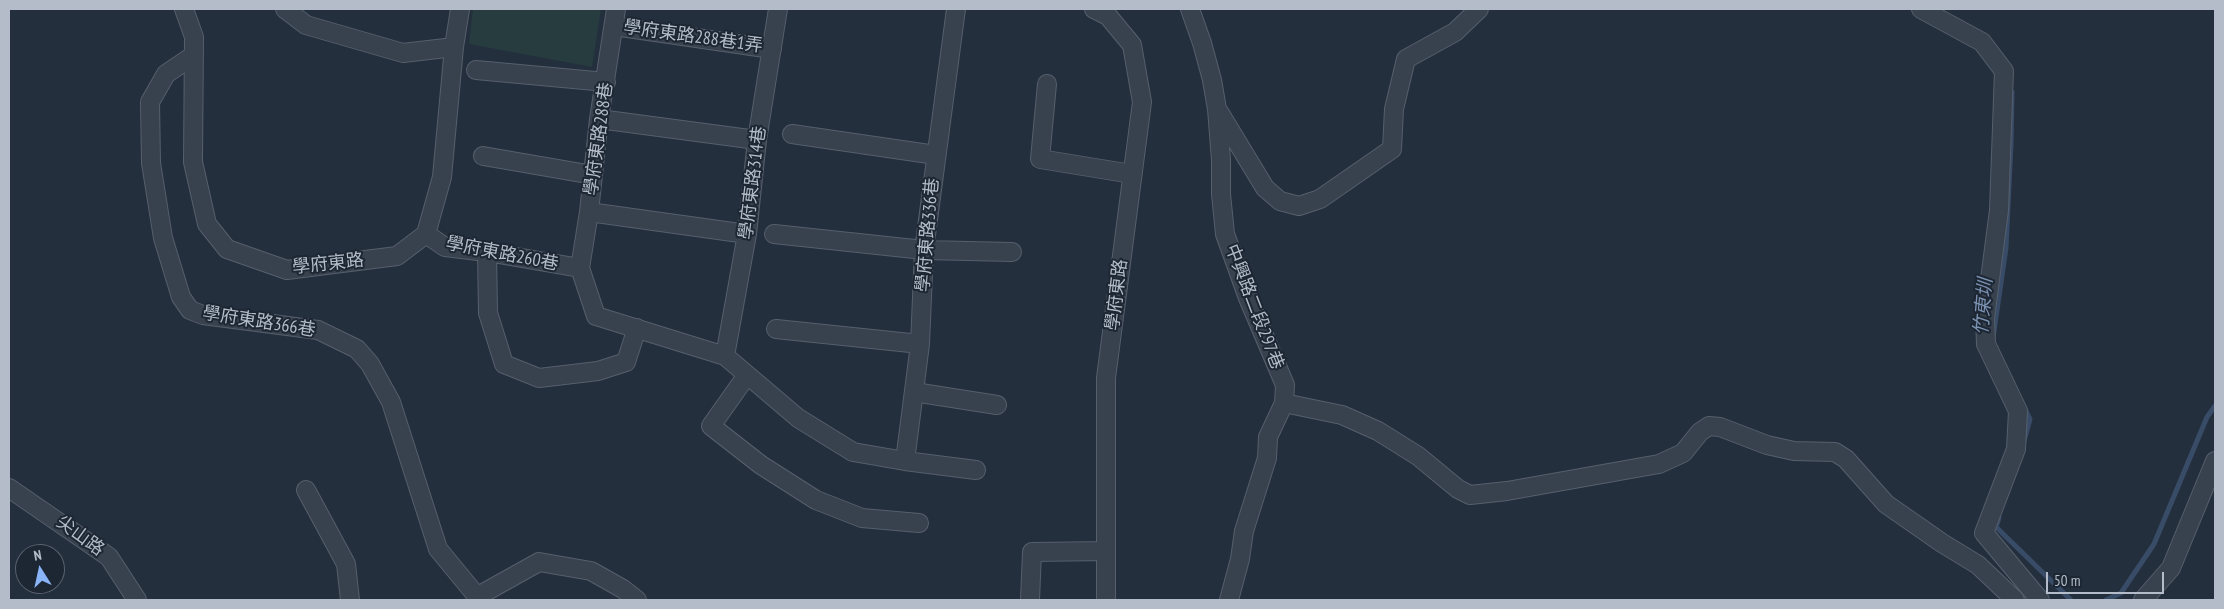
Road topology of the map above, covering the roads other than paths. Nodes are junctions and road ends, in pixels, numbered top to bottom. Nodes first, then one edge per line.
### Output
1 (184, 9) edge
2 (285, 9) edge
3 (460, 9) edge
4 (778, 9) edge
5 (956, 9) edge
6 (1094, 9) edge
7 (1190, 9) edge
8 (1479, 9) edge
9 (1921, 9) edge
10 (615, 17) edge
11 (454, 47) junction
12 (772, 49) junction
13 (194, 55) junction
14 (476, 70) dead end
15 (606, 82) junction
16 (1047, 84) dead end
17 (1217, 109) junction
18 (599, 118) junction
19 (792, 134) dead end
20 (758, 140) junction
21 (936, 155) junction
22 (482, 156) dead end
23 (1132, 174) junction
24 (593, 175) junction
25 (589, 212) junction
26 (426, 234) junction
27 (747, 234) junction
28 (774, 234) dead end
29 (924, 250) junction
30 (487, 252) junction
31 (1012, 252) dead end
32 (580, 268) junction
33 (637, 328) junction
34 (776, 329) dead end
35 (920, 344) junction
36 (725, 356) junction
37 (747, 375) junction
38 (914, 392) junction
39 (1284, 403) junction
40 (997, 405) dead end
41 (905, 461) junction
42 (2215, 461) edge
43 (976, 470) dead end
44 (9, 488) edge
45 (306, 490) dead end
46 (919, 523) dead end
47 (1106, 551) junction
48 (479, 598) edge
49 (136, 600) edge
50 (350, 600) edge
51 (637, 600) edge
52 (1030, 600) edge
53 (1106, 600) edge
54 (1229, 600) edge
55 (2015, 600) edge
56 (2040, 600) edge
57 (2143, 600) edge

1 - 13 street, 學府東路
2 - 11 street
3 - 11 street
4 - 12 street, 學府東路314巷
5 - 21 street, 學府東路336巷
6 - 23 street, 學府東路
7 - 17 street, 中興路二段297巷
8 - 17 street
9 - 56 street
10 - 12 street, 學府東路288巷1弄
10 - 15 street, 學府東路288巷
11 - 26 street
12 - 20 street, 學府東路314巷
13 - 26 street, 學府東路
13 - 48 street, 學府東路366巷
14 - 15 street
15 - 18 street, 學府東路288巷
16 - 23 street
17 - 39 street, 中興路二段297巷
18 - 20 street
18 - 24 street, 學府東路288巷
19 - 21 street
20 - 27 street, 學府東路314巷
21 - 29 street, 學府東路336巷
22 - 24 street
23 - 47 street, 學府東路
24 - 25 street, 學府東路288巷
25 - 27 street
25 - 32 street, 學府東路288巷
26 - 30 street, 學府東路260巷
27 - 36 street, 學府東路314巷
28 - 29 street
29 - 31 street
29 - 35 street, 學府東路336巷
30 - 32 street, 學府東路260巷
30 - 33 street
32 - 33 street
33 - 36 street
34 - 35 street
35 - 38 street, 學府東路336巷
36 - 37 street
37 - 41 street
37 - 46 street
38 - 40 street
38 - 41 street, 學府東路336巷
39 - 54 street, 中興路二段297巷
39 - 55 street
41 - 43 street
42 - 57 street
44 - 49 street, 尖山路
45 - 50 street
47 - 52 street
47 - 53 street, 學府東路
48 - 51 street, 學府東路366巷

